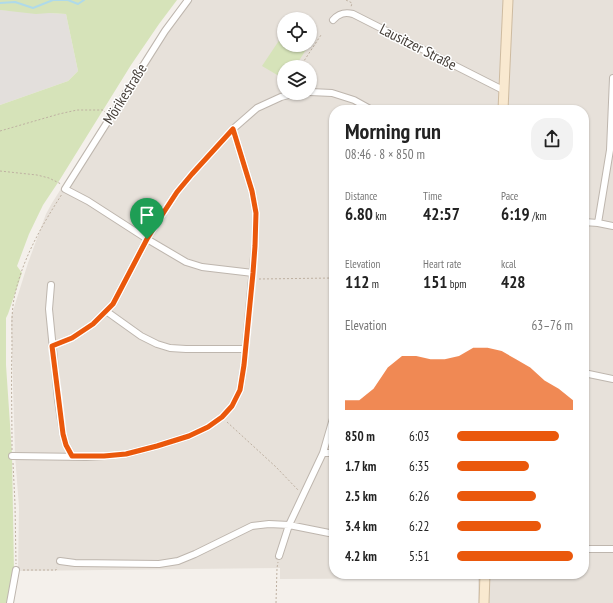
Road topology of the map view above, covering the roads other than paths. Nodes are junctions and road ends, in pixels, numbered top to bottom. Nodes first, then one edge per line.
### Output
1 (188, 0) edge
2 (508, 0) edge
3 (333, 20) dead end
4 (613, 78) edge
5 (504, 90) junction
6 (317, 92) edge
7 (277, 98) edge
8 (363, 105) edge
9 (503, 105) edge
10 (233, 129) junction
11 (589, 222) edge
12 (598, 223) junction
13 (613, 226) edge
14 (147, 239) junction
15 (253, 273) junction
16 (51, 285) dead end
17 (106, 311) junction
18 (52, 346) junction
19 (245, 349) junction
20 (589, 374) edge
21 (613, 379) edge
22 (329, 432) edge
23 (323, 452) junction
24 (329, 453) edge
25 (12, 456) road end
26 (72, 456) junction
27 (290, 525) junction
28 (329, 533) edge
29 (589, 549) edge
30 (613, 549) edge
31 (279, 556) road end
32 (60, 561) road end
33 (16, 570) road end
34 (485, 579) edge
35 (10, 603) edge
36 (484, 603) edge

1 - 14 street, Mörikestraße
2 - 5 street
3 - 5 street, Lausitzer Straße
4 - 12 street
5 - 9 street
6 - 8 street
7 - 10 street
10 - 14 street
10 - 15 street
11 - 12 street
12 - 13 street
14 - 15 street
14 - 17 street
15 - 19 street
16 - 18 street
17 - 18 street
17 - 19 street
18 - 26 street
19 - 26 street
20 - 21 street
22 - 23 street
23 - 24 street
23 - 27 street
25 - 26 street
27 - 28 street
27 - 31 street
27 - 32 street
29 - 30 street
33 - 35 street
34 - 36 street

